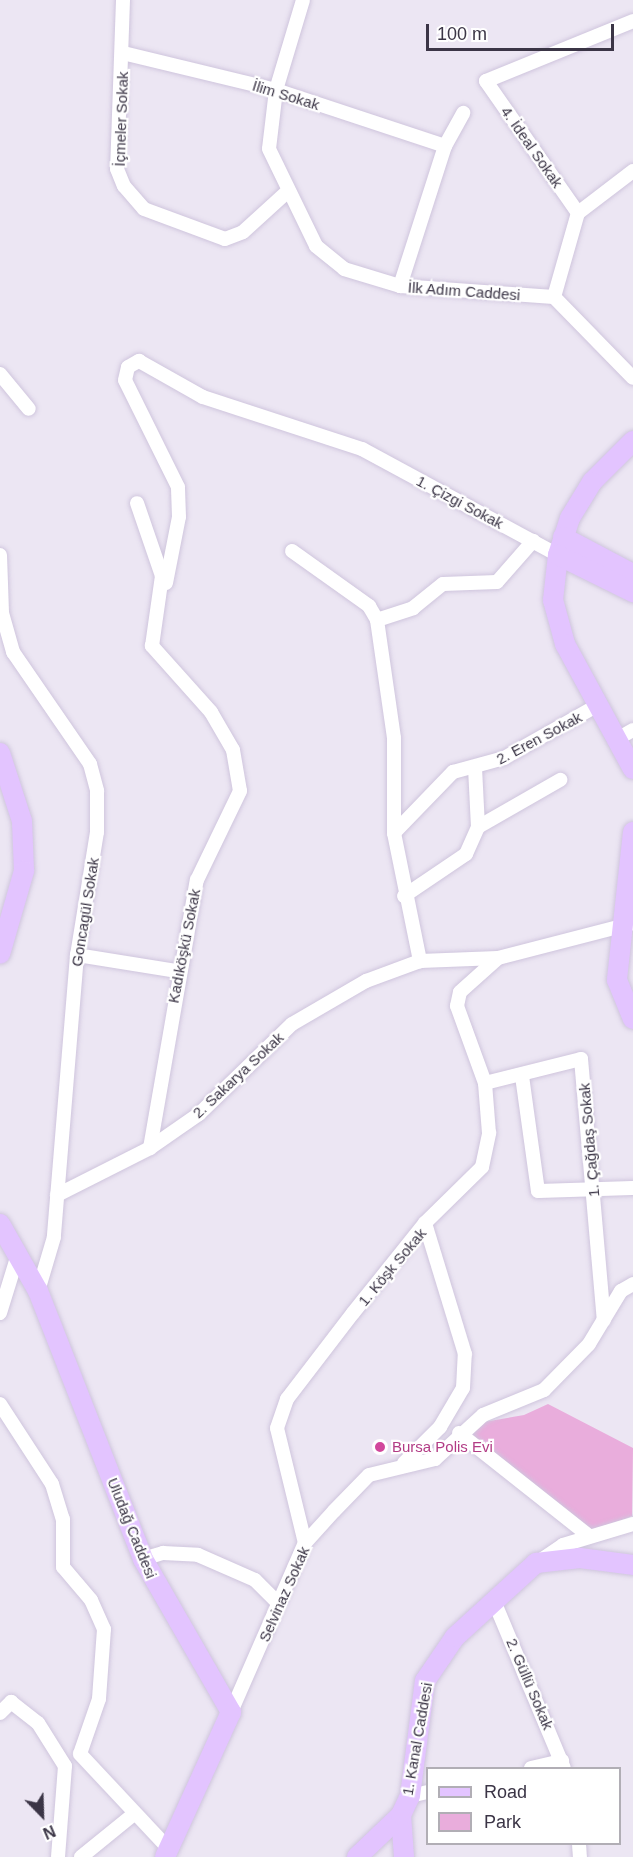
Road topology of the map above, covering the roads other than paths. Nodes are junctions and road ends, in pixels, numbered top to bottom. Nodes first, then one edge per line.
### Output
1 (123, 0) edge
2 (303, 0) edge
3 (633, 21) edge
4 (123, 53) junction
5 (276, 90) junction
6 (463, 112) dead end
7 (445, 146) junction
8 (633, 171) edge
9 (286, 192) junction
10 (578, 213) junction
11 (400, 286) junction
12 (554, 297) junction
13 (0, 374) edge
14 (633, 378) edge
15 (29, 409) dead end
16 (633, 441) edge
17 (136, 503) dead end
18 (533, 541) junction
19 (561, 546) junction
20 (292, 551) dead end
21 (0, 555) edge
22 (633, 574) edge
23 (633, 592) edge
24 (161, 593) junction
25 (377, 620) junction
26 (600, 704) junction
27 (626, 734) edge
28 (0, 753) edge
29 (475, 768) junction
30 (633, 769) edge
31 (560, 780) dead end
32 (478, 827) junction
33 (633, 832) edge
34 (394, 833) junction
35 (404, 896) junction
36 (626, 926) edge
37 (0, 954) edge
38 (77, 955) junction
39 (498, 958) junction
40 (420, 960) junction
41 (177, 971) junction
42 (633, 1019) edge
43 (522, 1076) junction
44 (485, 1083) junction
45 (150, 1148) junction
46 (633, 1188) edge
47 (594, 1193) junction
48 (57, 1195) junction
49 (425, 1223) junction
50 (0, 1224) edge
51 (16, 1261) junction
52 (633, 1284) edge
53 (38, 1291) junction
54 (0, 1313) edge
55 (604, 1320) junction
56 (0, 1404) edge
57 (459, 1433) junction
58 (404, 1463) junction
59 (633, 1524) edge
60 (589, 1536) junction
61 (305, 1544) junction
62 (142, 1559) junction
63 (536, 1563) junction
64 (633, 1565) edge
65 (494, 1600) junction
66 (278, 1603) junction
67 (231, 1712) junction
68 (0, 1713) edge
69 (80, 1754) junction
70 (563, 1765) edge
71 (66, 1766) junction
72 (542, 1767) edge
73 (419, 1794) edge
74 (135, 1814) junction
75 (400, 1815) junction
76 (166, 1852) edge
77 (58, 1857) edge
78 (81, 1857) edge
79 (357, 1857) edge
80 (404, 1857) edge

1 - 4 street, İçmeler Sokak
2 - 5 street, İlk Adım Caddesi
3 - 10 street, 4. İdeal Sokak
4 - 5 street, İlim Sokak
4 - 9 street, İçmeler Sokak
5 - 7 street, İlim Sokak
5 - 9 street, İlk Adım Caddesi
6 - 7 street
7 - 11 street
8 - 10 street
9 - 11 street, İlk Adım Caddesi
10 - 12 street
11 - 12 street, İlk Adım Caddesi
12 - 14 street
13 - 15 street
16 - 19 main road
17 - 24 street, Kadıköşkü Sokak
18 - 19 street, 1. Çizgi Sokak
18 - 24 street, 1. Çizgi Sokak
18 - 25 street
19 - 22 main road
19 - 23 main road
19 - 26 main road
20 - 25 street
21 - 38 street, Goncagül Sokak
24 - 41 street, Kadıköşkü Sokak
25 - 34 street
26 - 27 main road
26 - 29 street, 2. Eren Sokak
27 - 30 main road
28 - 37 main road
29 - 32 street
29 - 34 street, 2. Eren Sokak
31 - 32 street
32 - 35 street
33 - 36 main road
34 - 35 street
35 - 40 street
36 - 39 street, 2. Sakarya Sokak
36 - 42 main road
38 - 41 street
38 - 48 street, Goncagül Sokak
39 - 40 street, 2. Sakarya Sokak
39 - 44 street
40 - 45 street, 2. Sakarya Sokak
41 - 45 street, Kadıköşkü Sokak
43 - 44 street, 1. Çağdaş Sokak
43 - 47 street
43 - 47 street, 1. Çağdaş Sokak
44 - 49 street
45 - 48 street
46 - 47 street
47 - 55 street, 1. Çağdaş Sokak
48 - 53 street, Goncagül Sokak
49 - 58 street, 1. Köşk Sokak
49 - 61 street, 1. Köşk Sokak
50 - 51 main road, Uludağ Caddesi
51 - 53 main road, Uludağ Caddesi
51 - 54 street
52 - 55 street, Selvinaz Sokak
53 - 62 main road, Uludağ Caddesi
55 - 57 street, Selvinaz Sokak
56 - 69 street
57 - 58 street, Selvinaz Sokak
57 - 60 street
58 - 61 street, Selvinaz Sokak
59 - 60 street
60 - 63 street
61 - 66 street, Selvinaz Sokak
62 - 66 street
62 - 67 main road, Uludağ Caddesi
63 - 64 main road
63 - 65 main road, 1. Kanal Caddesi
65 - 70 street, 2. Güllü Sokak
65 - 73 main road, 1. Kanal Caddesi
66 - 67 street, Selvinaz Sokak
67 - 76 main road
68 - 71 street
69 - 71 street
69 - 74 street
70 - 72 street
71 - 77 street
73 - 75 main road, 1. Kanal Caddesi
74 - 76 street
74 - 78 street
75 - 79 main road, 1. Kanal Caddesi
75 - 80 main road

